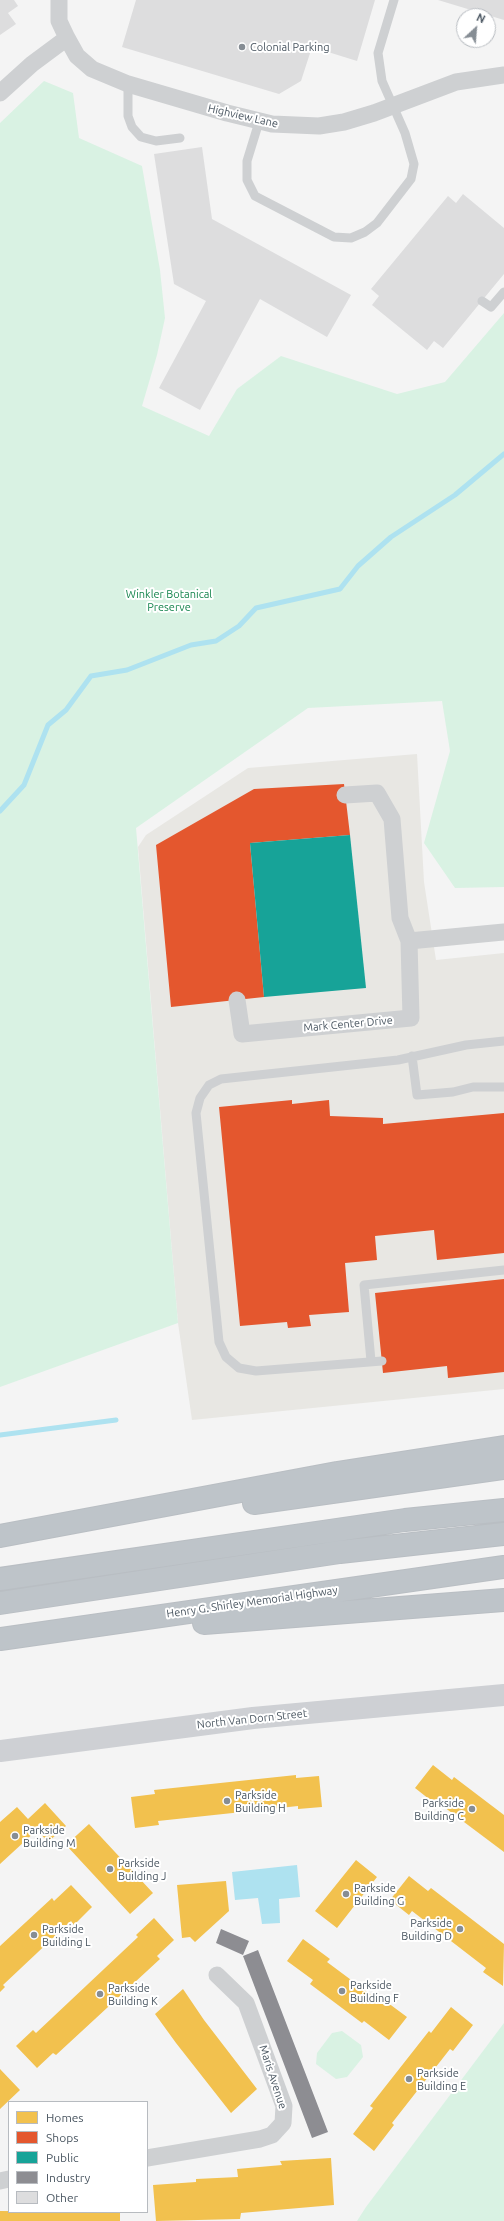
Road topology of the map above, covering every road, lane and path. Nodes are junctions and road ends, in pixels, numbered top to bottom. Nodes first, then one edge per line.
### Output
1 (59, 0) edge
2 (394, 0) edge
3 (67, 38) junction
4 (504, 75) edge
5 (128, 84) junction
6 (0, 93) edge
7 (394, 106) junction
8 (259, 122) junction
9 (180, 138) dead end
10 (504, 292) edge
11 (482, 301) dead end
12 (345, 795) dead end
13 (504, 932) edge
14 (409, 940) junction
15 (237, 1000) dead end
16 (504, 1041) edge
17 (412, 1056) junction
18 (504, 1087) edge
19 (504, 1270) edge
20 (371, 1361) junction
21 (382, 1361) dead end
22 (504, 1447) edge
23 (504, 1468) edge
24 (504, 1510) edge
25 (504, 1534) edge
26 (0, 1537) edge
27 (504, 1567) edge
28 (0, 1579) edge
29 (504, 1600) edge
30 (0, 1603) edge
31 (8, 1638) edge
32 (504, 1695) edge
33 (0, 1751) edge
34 (217, 1975) dead end
35 (148, 2158) edge

1 - 3 street, Highview Lane
2 - 7 lane
3 - 5 street, Highview Lane
3 - 6 street
4 - 7 street, Highview Lane
5 - 8 street, Highview Lane
5 - 9 lane
7 - 8 street, Highview Lane
7 - 8 lane
10 - 11 lane
12 - 14 street, Mark Center Drive
13 - 14 street
14 - 15 street, Mark Center Drive
16 - 17 lane
17 - 18 lane
17 - 20 lane
19 - 20 lane
20 - 21 lane
22 - 26 highway
23 - 26 highway
24 - 28 highway
25 - 30 highway
27 - 31 highway, Henry G. Shirley Memorial Highway
29 - 31 highway
32 - 33 main road, North Van Dorn Street
34 - 35 street, Maris Avenue

